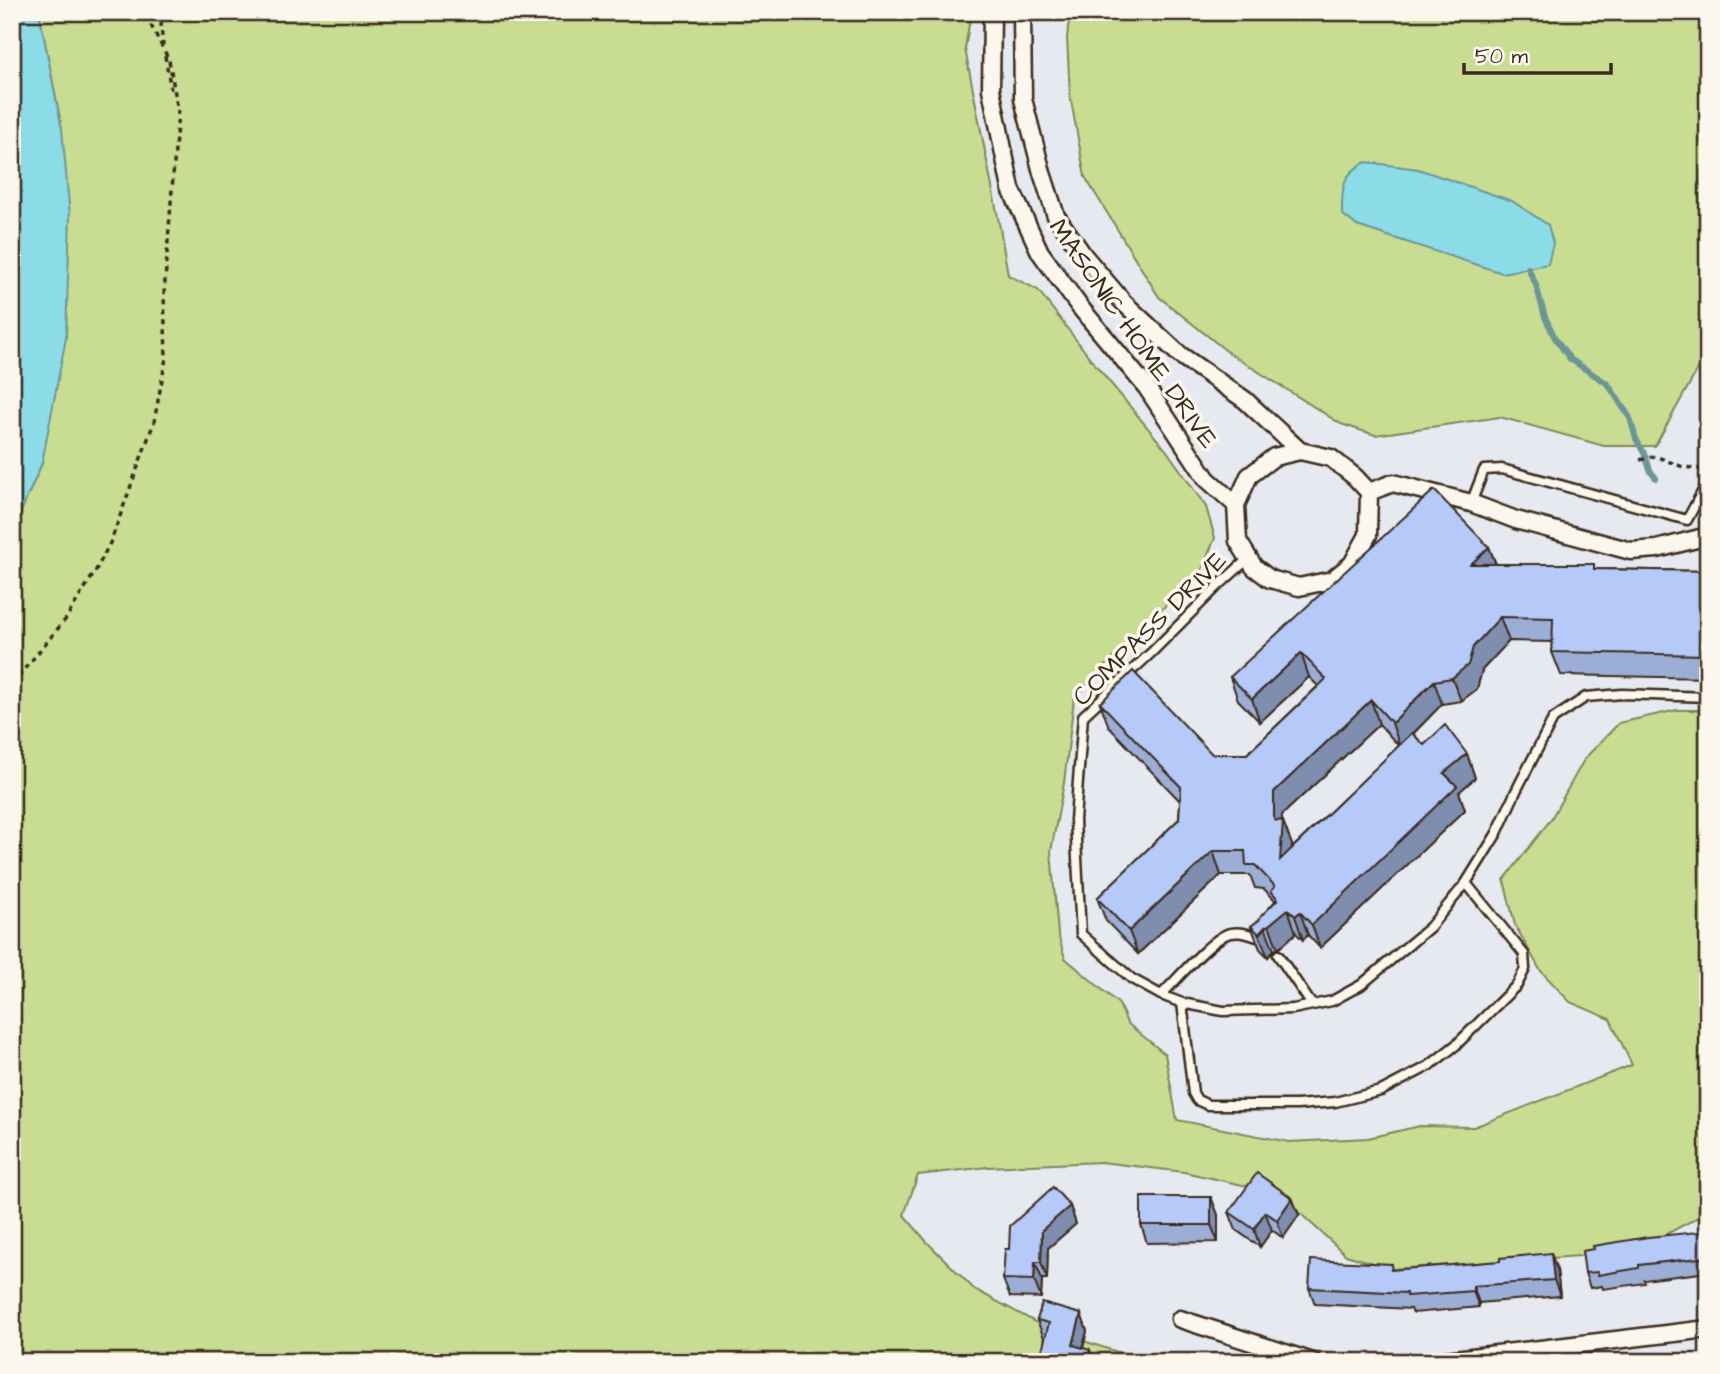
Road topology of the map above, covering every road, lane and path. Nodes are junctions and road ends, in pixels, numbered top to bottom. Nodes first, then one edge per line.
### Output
1 (144, 12) edge
2 (162, 12) edge
3 (992, 12) edge
4 (1022, 12) edge
5 (164, 48) junction
6 (1300, 451) junction
7 (1640, 460) dead end
8 (1708, 470) edge
9 (1708, 481) edge
10 (1369, 492) junction
11 (1471, 503) junction
12 (1236, 505) junction
13 (1687, 520) junction
14 (1708, 536) edge
15 (1687, 541) junction
16 (1249, 558) junction
17 (12, 684) edge
18 (1708, 697) edge
19 (1466, 883) junction
20 (1263, 939) edge
21 (1278, 955) dead end
22 (1161, 995) junction
23 (1182, 1003) junction
24 (1312, 1005) junction
25 (1180, 1319) dead end
26 (1708, 1329) edge
27 (1313, 1362) edge
28 (1429, 1362) edge

1 - 5 path
2 - 5 path
3 - 12 street, MASONIC HOME DRIVE
4 - 6 street, MASONIC HOME DRIVE
5 - 17 path
6 - 10 street
6 - 12 street
7 - 8 path
9 - 13 lane
10 - 11 street
10 - 16 street
11 - 13 lane
11 - 15 street
12 - 16 street
13 - 15 lane
14 - 15 street
16 - 22 lane, COMPASS DRIVE
18 - 19 lane, COMPASS DRIVE
19 - 23 lane
19 - 24 lane, COMPASS DRIVE
20 - 22 lane
21 - 24 lane
22 - 23 lane, COMPASS DRIVE
23 - 24 lane, COMPASS DRIVE
25 - 27 street
26 - 28 street

